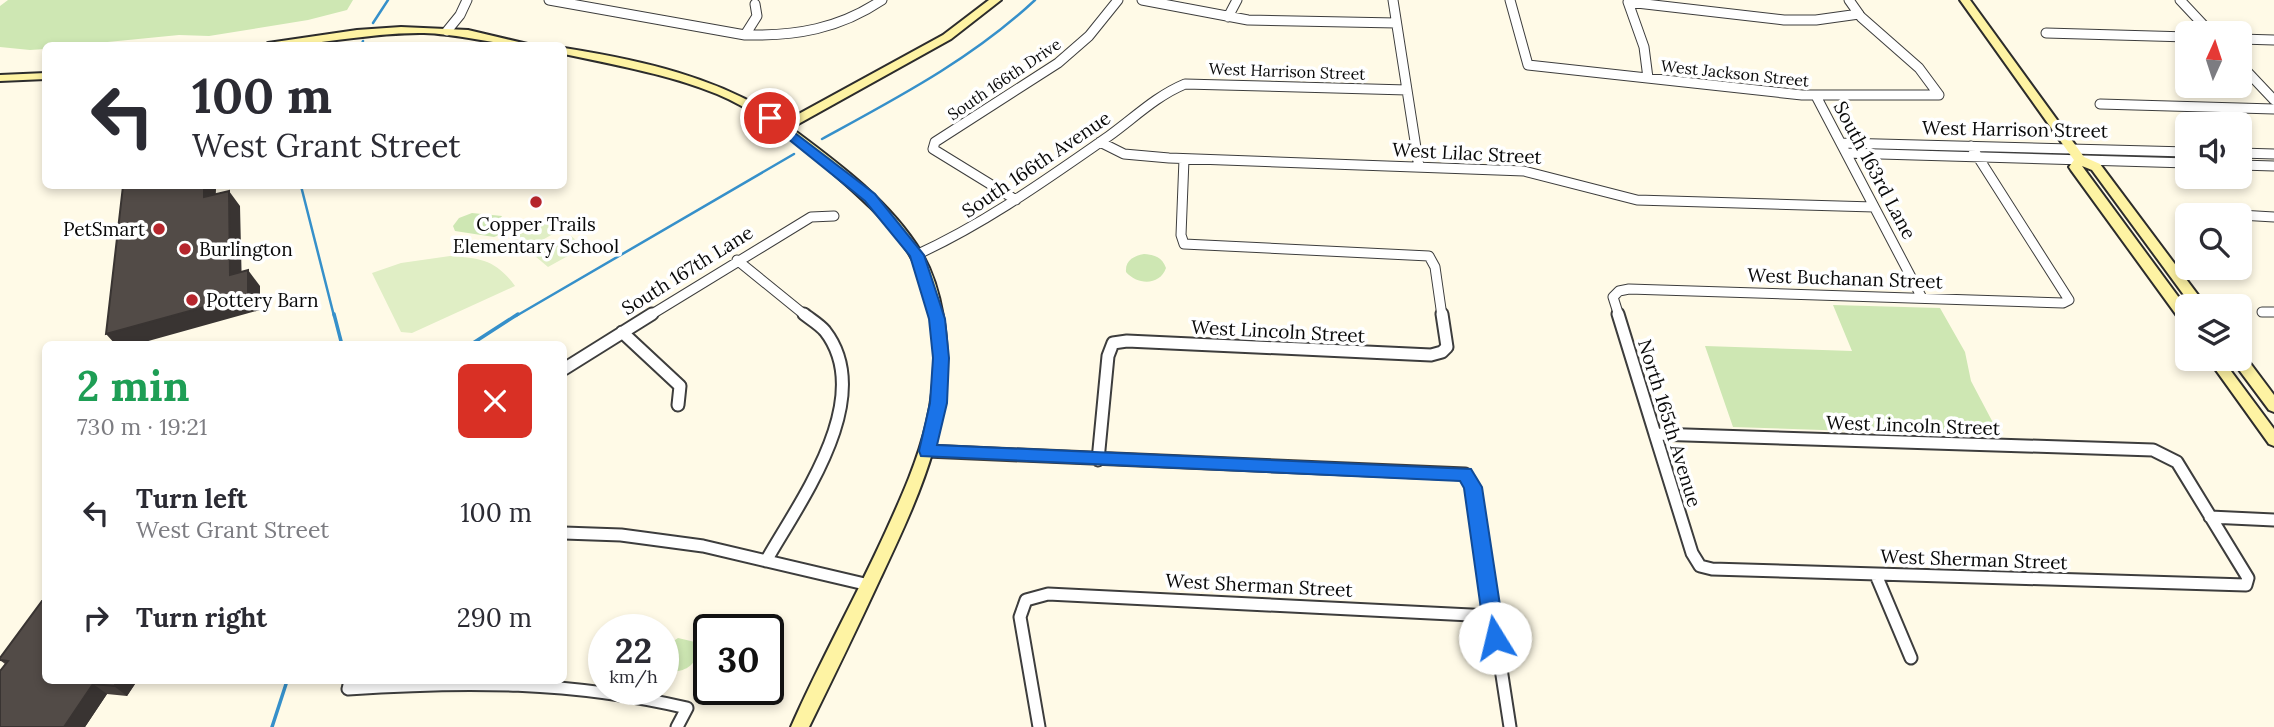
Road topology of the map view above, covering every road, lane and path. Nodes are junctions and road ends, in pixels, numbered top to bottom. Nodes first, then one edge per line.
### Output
1 (467, 0) edge
2 (549, 0) edge
3 (882, 0) edge
4 (996, 0) edge
5 (1118, 0) edge
6 (1142, 0) edge
7 (1237, 0) edge
8 (1393, 0) edge
9 (1510, 0) edge
10 (1849, 0) edge
11 (1965, 0) edge
12 (2180, 0) edge
13 (569, 1) edge
14 (755, 4) dead end
15 (1859, 14) junction
16 (1228, 17) junction
17 (2200, 21) edge
18 (1396, 23) junction
19 (447, 31) junction
20 (2046, 33) dead end
21 (745, 35) junction
22 (2175, 37) edge
23 (2252, 39) edge
24 (2274, 40) edge
25 (297, 42) edge
26 (509, 42) edge
27 (567, 52) edge
28 (42, 76) edge
29 (2252, 77) edge
30 (0, 78) edge
31 (1648, 78) junction
32 (1167, 90) joint
33 (1407, 90) junction
34 (1816, 96) junction
35 (2274, 100) edge
36 (2100, 104) dead end
37 (2274, 109) edge
38 (784, 127) junction
39 (1100, 142) junction
40 (1841, 143) junction
41 (1971, 146) junction
42 (2072, 148) junction
43 (2175, 152) edge
44 (1846, 153) junction
45 (2252, 154) edge
46 (2274, 155) edge
47 (1978, 157) junction
48 (1184, 159) junction
49 (2080, 160) junction
50 (2175, 163) edge
51 (2252, 165) edge
52 (2274, 166) edge
53 (1419, 167) junction
54 (1016, 201) junction
55 (1874, 207) junction
56 (834, 216) dead end
57 (2252, 216) edge
58 (2274, 217) edge
59 (916, 255) junction
60 (737, 260) junction
61 (1619, 291) joint
62 (2190, 294) edge
63 (1922, 298) junction
64 (2175, 303) edge
65 (2262, 312) dead end
66 (2274, 312) edge
67 (622, 332) junction
68 (567, 367) edge
69 (2224, 371) edge
70 (2248, 371) edge
71 (678, 405) dead end
72 (2274, 406) edge
73 (1655, 434) junction
74 (2274, 440) edge
75 (927, 451) junction
76 (1098, 460) junction
77 (2210, 517) junction
78 (2274, 520) edge
79 (567, 533) edge
80 (765, 561) junction
81 (1700, 566) joint
82 (1876, 575) junction
83 (869, 585) junction
84 (1491, 616) junction
85 (1911, 657) dead end
86 (374, 684) edge
87 (559, 684) edge
88 (349, 685) edge
89 (677, 727) edge
90 (800, 727) edge
91 (1040, 727) edge
92 (1510, 727) edge

1 - 19 street
2 - 13 street
3 - 21 street
4 - 38 street
5 - 54 street, South 166th Drive
6 - 16 street
7 - 16 street
8 - 18 street
9 - 31 street, West Jackson Street
10 - 15 street
11 - 42 street
12 - 17 street
13 - 21 street
14 - 21 street
15 - 31 street
15 - 34 street, West Jackson Street
16 - 18 street
18 - 33 street
19 - 25 street
19 - 26 street
20 - 22 street
23 - 24 street
27 - 38 street
28 - 30 street
29 - 35 street
31 - 34 street, West Jackson Street
32 - 33 street, West Harrison Street
32 - 39 street, South 166th Avenue
33 - 53 street
34 - 40 street, South 163rd Lane
36 - 37 street
38 - 59 street
39 - 48 street, West Lilac Street
39 - 54 street, South 166th Avenue
40 - 41 street, West Harrison Street
40 - 44 street, South 163rd Lane
41 - 42 street, West Harrison Street
41 - 47 street
42 - 43 street, West Harrison Street
42 - 49 street
44 - 47 street, West Harrison Street
44 - 55 street, South 163rd Lane
45 - 46 street
47 - 49 street, West Harrison Street
47 - 63 street, West Buchanan Street
48 - 53 street, West Lilac Street
48 - 76 street, West Lincoln Street
49 - 50 street, West Harrison Street
49 - 62 street
49 - 64 street
51 - 52 street
53 - 55 street, West Lilac Street
54 - 59 street, South 166th Avenue
55 - 63 street, South 163rd Lane
56 - 60 street, South 167th Lane
57 - 58 street
59 - 75 street
60 - 67 street, South 167th Lane
60 - 80 street
61 - 63 street, West Buchanan Street
61 - 73 street, North 165th Avenue
65 - 66 street
67 - 68 street, South 167th Lane
67 - 71 street
69 - 74 street
70 - 72 street
73 - 77 street, West Lincoln Street
73 - 81 street, North 165th Avenue
75 - 76 street
75 - 83 street
76 - 84 street
77 - 78 street
77 - 82 street, West Sherman Street
79 - 80 street
80 - 83 street
81 - 82 street, West Sherman Street
82 - 85 street
83 - 90 street
84 - 91 street, West Sherman Street
84 - 92 street
86 - 88 street
87 - 89 street

